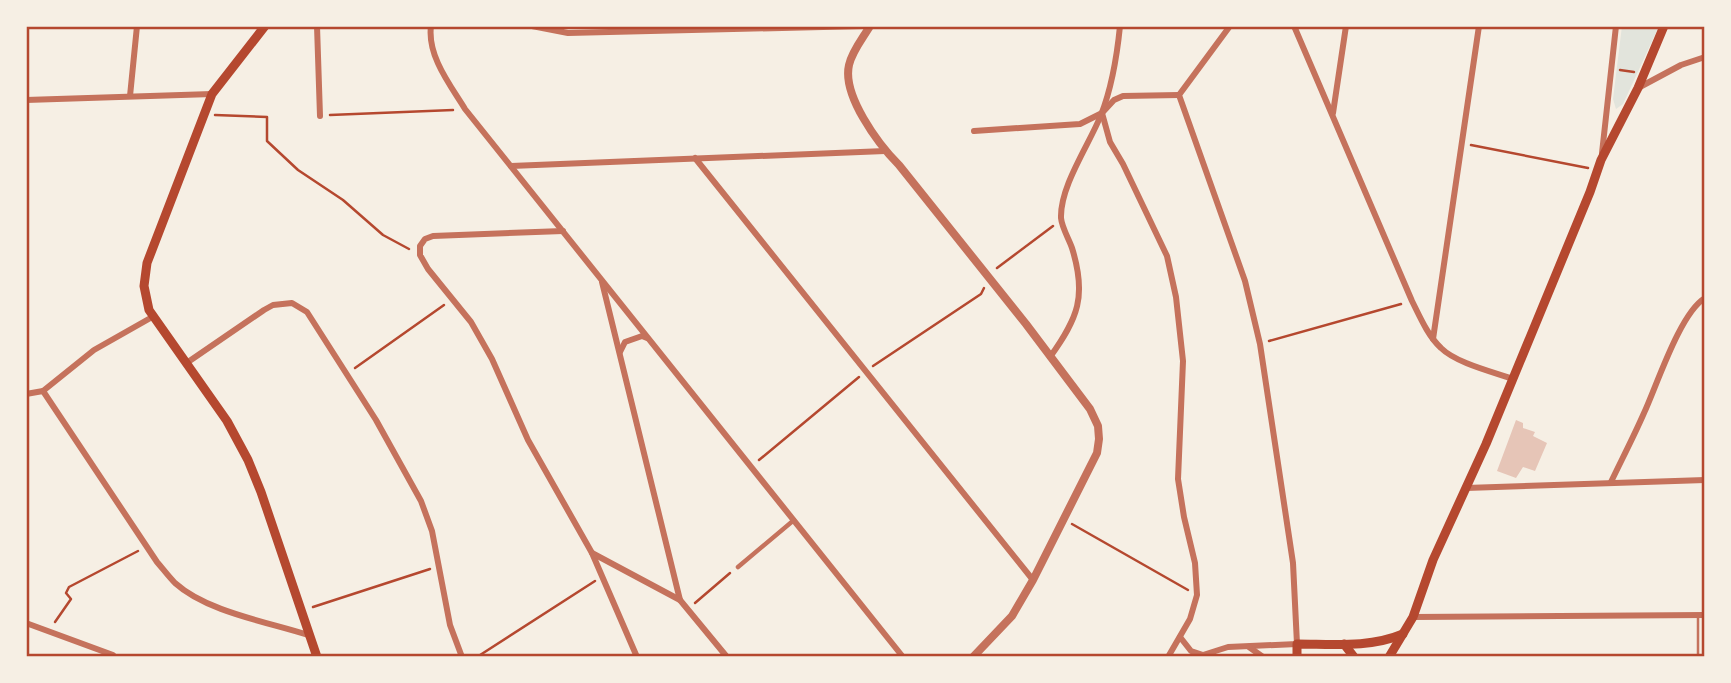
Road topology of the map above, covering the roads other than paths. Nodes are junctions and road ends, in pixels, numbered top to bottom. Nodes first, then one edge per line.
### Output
1 (137, 26) edge
2 (265, 26) edge
3 (317, 26) edge
4 (431, 26) edge
5 (532, 26) edge
6 (864, 26) edge
7 (870, 26) edge
8 (1120, 26) edge
9 (1230, 26) edge
10 (1294, 26) edge
11 (1346, 26) edge
12 (1479, 26) edge
13 (1616, 26) edge
14 (1664, 26) edge
15 (1705, 57) edge
16 (1639, 89) junction
17 (212, 94) junction
18 (1179, 95) junction
19 (130, 96) junction
20 (26, 100) edge
21 (1102, 113) junction
22 (1333, 115) junction
23 (320, 116) road end
24 (974, 131) dead end
25 (886, 151) junction
26 (695, 158) junction
27 (1600, 165) junction
28 (511, 166) junction
29 (563, 231) junction
30 (602, 280) junction
31 (1705, 298) edge
32 (154, 316) junction
33 (649, 339) junction
34 (1433, 339) junction
35 (620, 354) junction
36 (1051, 357) junction
37 (188, 362) junction
38 (1513, 379) junction
39 (43, 391) junction
40 (26, 394) edge
41 (1705, 480) edge
42 (1611, 482) junction
43 (1466, 488) junction
44 (794, 520) junction
45 (592, 553) junction
46 (738, 567) road end
47 (1033, 580) junction
48 (680, 600) junction
49 (1701, 616) edge
50 (1413, 617) junction
51 (26, 623) edge
52 (309, 635) junction
53 (1402, 635) junction
54 (1180, 637) junction
55 (1297, 644) junction
56 (1344, 644) junction
57 (1247, 646) junction
58 (113, 655) dead end
59 (1201, 656) edge
60 (317, 657) edge
61 (462, 657) edge
62 (637, 657) edge
63 (727, 657) edge
64 (903, 657) edge
65 (973, 657) edge
66 (1168, 657) edge
67 (1263, 657) edge
68 (1297, 657) edge
69 (1354, 657) edge
70 (1389, 657) edge
71 (1698, 657) edge

1 - 19 street
2 - 17 main road
3 - 23 street
4 - 28 street
5 - 6 street
7 - 25 street
8 - 21 street
9 - 18 street
10 - 22 street
11 - 22 street
12 - 34 street
13 - 27 street
14 - 16 main road
15 - 16 street
16 - 27 main road
17 - 19 street
17 - 32 main road
18 - 21 street
18 - 55 street
19 - 20 street
21 - 24 street
21 - 36 street
21 - 54 street
22 - 34 street
25 - 26 street
25 - 36 street
26 - 28 street
26 - 47 street
27 - 38 main road
28 - 29 street
29 - 30 street
29 - 45 street
30 - 33 street
30 - 35 street
31 - 42 street
32 - 37 main road
32 - 39 street
33 - 35 street
33 - 44 street
34 - 38 street
35 - 48 street
36 - 47 street
37 - 52 main road
37 - 61 street
38 - 43 main road
39 - 40 street
39 - 52 street
41 - 42 street
42 - 43 street
43 - 50 main road
44 - 46 street
44 - 64 street
45 - 48 street
45 - 62 street
47 - 65 street
48 - 63 street
49 - 50 street
49 - 71 lane
50 - 53 main road
51 - 58 street
52 - 60 main road
53 - 56 main road
53 - 70 main road
54 - 59 street
54 - 66 street
55 - 56 main road
55 - 57 street
55 - 68 main road
56 - 69 main road
57 - 59 street
57 - 67 street

